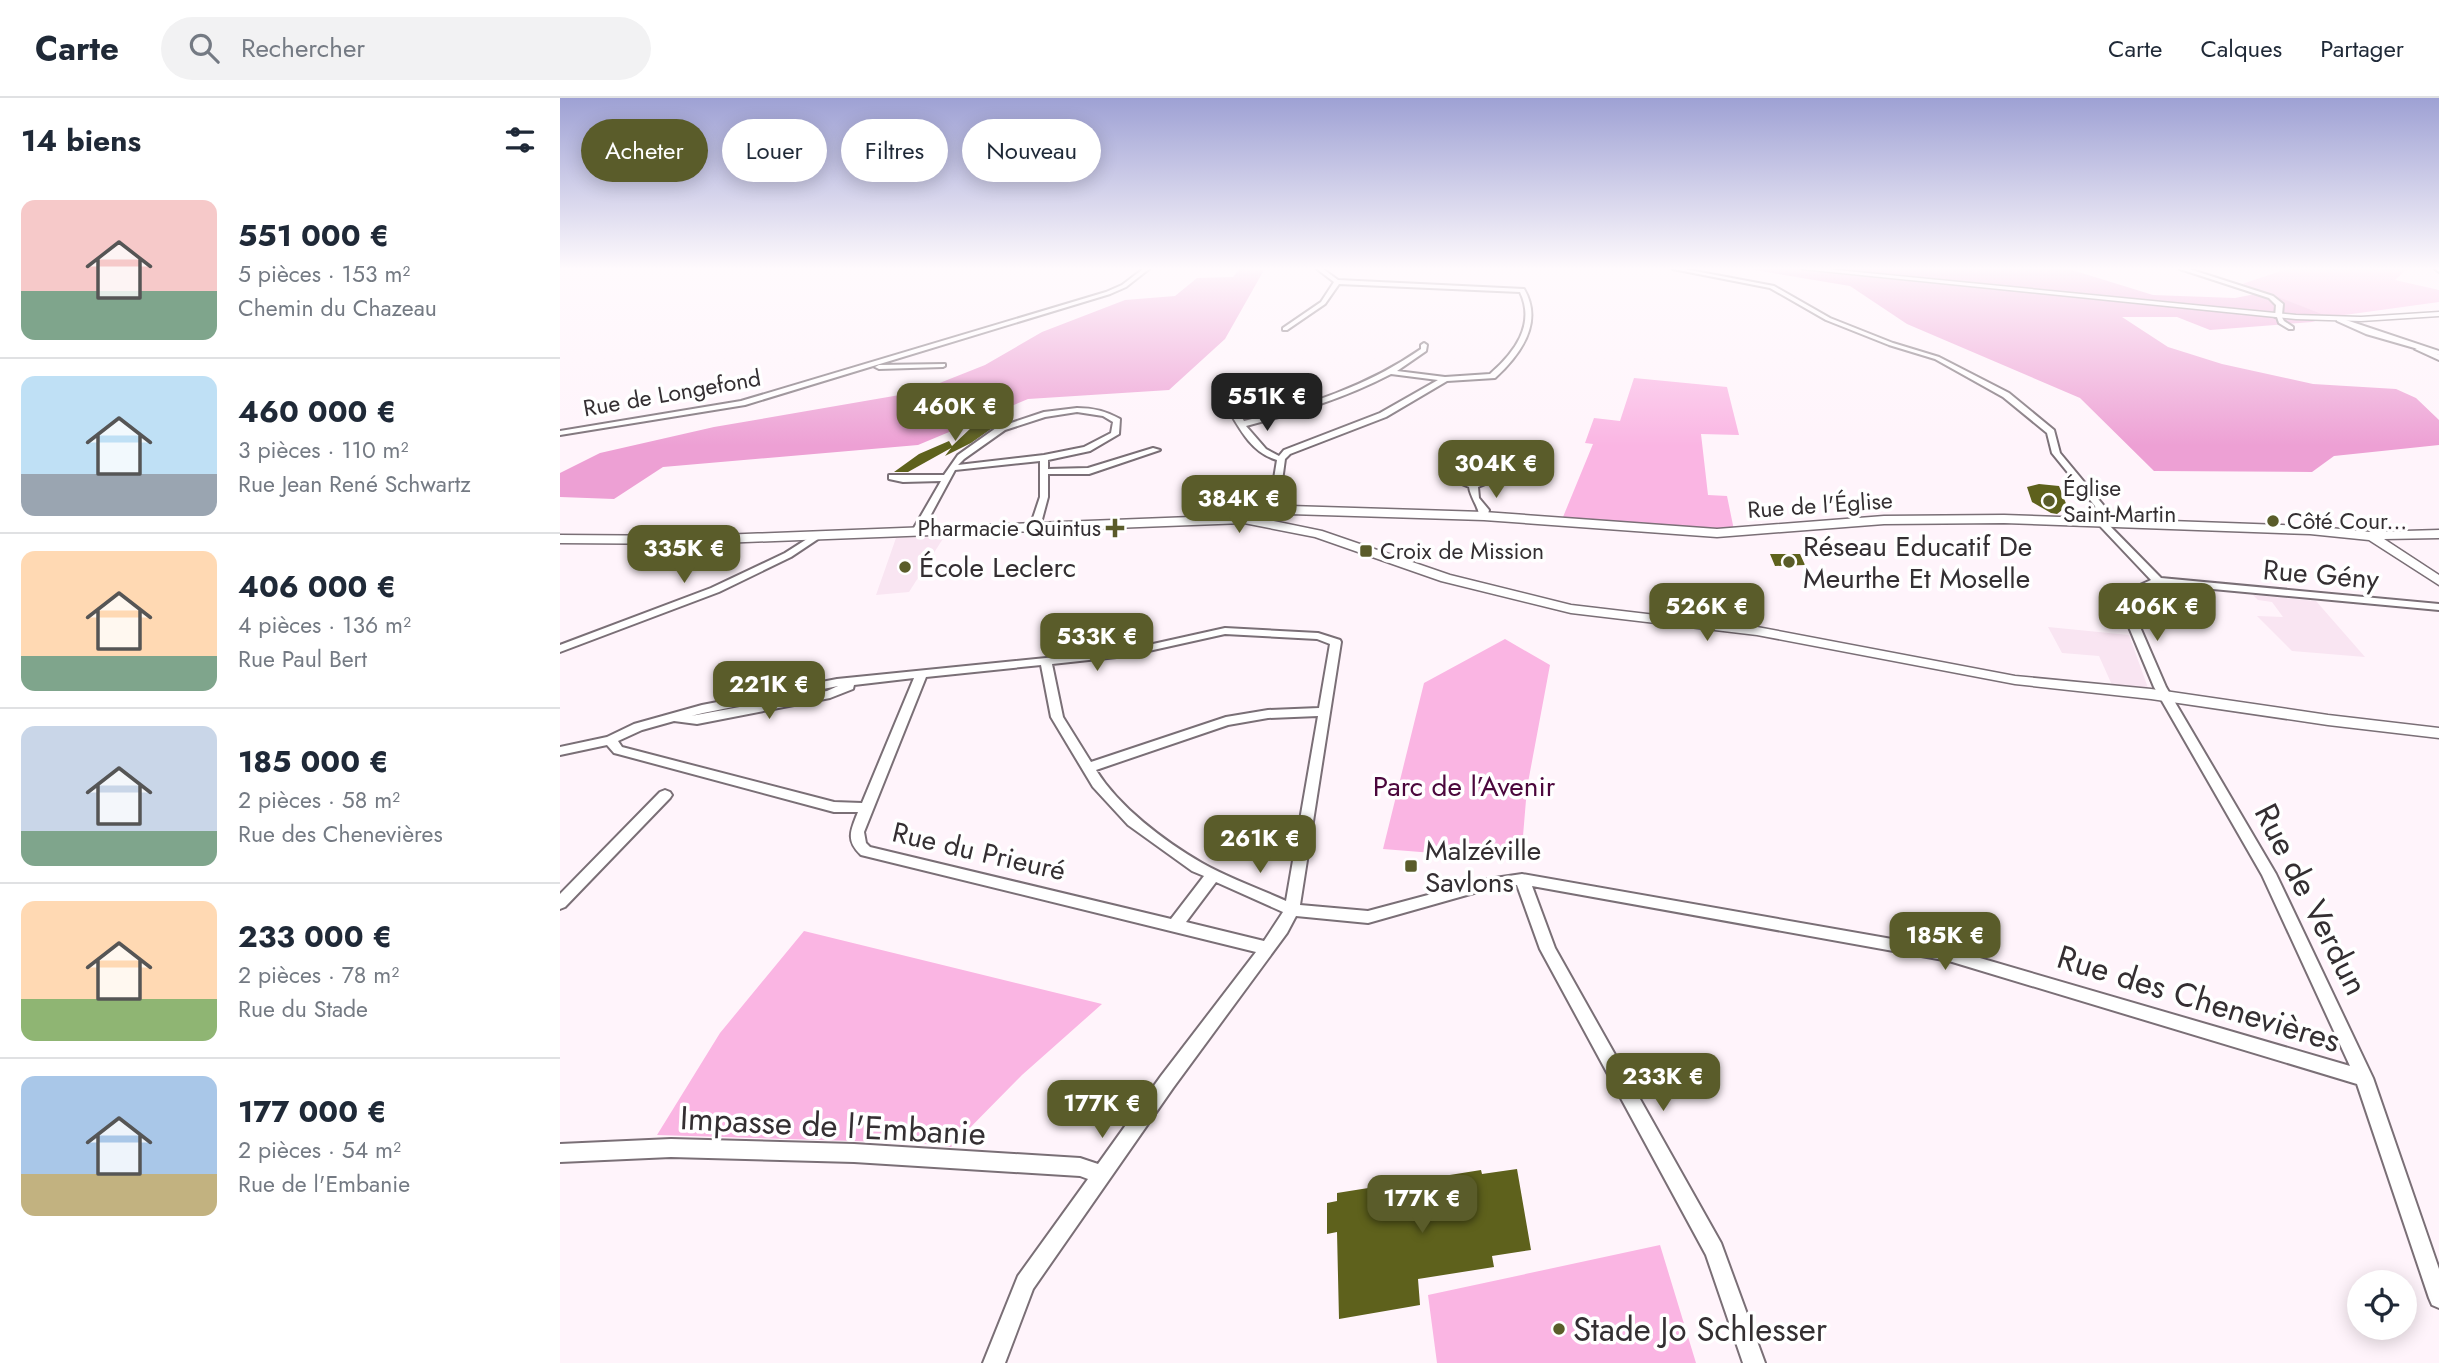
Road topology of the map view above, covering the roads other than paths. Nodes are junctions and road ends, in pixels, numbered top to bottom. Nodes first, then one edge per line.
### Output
1 (993, 328) edge
2 (1524, 328) edge
3 (1852, 328) edge
4 (2360, 328) edge
5 (1424, 345) dead end
6 (2439, 355) edge
7 (943, 365) dead end
8 (861, 368) junction
9 (1389, 372) junction
10 (1445, 379) junction
11 (1224, 397) dead end
12 (1243, 424) junction
13 (560, 433) edge
14 (1156, 450) dead end
15 (1044, 458) junction
16 (1281, 458) junction
17 (952, 468) junction
18 (1045, 472) junction
19 (892, 477) dead end
20 (947, 478) junction
21 (1473, 485) junction
22 (1273, 510) junction
23 (1484, 516) junction
24 (1219, 517) junction
25 (1262, 521) junction
26 (2104, 521) junction
27 (1035, 527) junction
28 (916, 533) junction
29 (2439, 534) edge
30 (818, 535) junction
31 (2370, 536) junction
32 (560, 539) edge
33 (2158, 581) junction
34 (2439, 581) edge
35 (2439, 607) edge
36 (560, 649) edge
37 (1046, 662) junction
38 (921, 675) junction
39 (2165, 695) junction
40 (1325, 712) junction
41 (2439, 733) edge
42 (610, 740) junction
43 (560, 751) edge
44 (1088, 768) junction
45 (665, 795) dead end
46 (867, 808) junction
47 (1214, 874) junction
48 (1522, 879) junction
49 (560, 903) edge
50 (1292, 910) junction
51 (1175, 925) junction
52 (1267, 948) junction
53 (2364, 1078) junction
54 (560, 1153) edge
55 (1102, 1175) junction
56 (2439, 1298) edge
57 (994, 1363) edge
58 (1754, 1363) edge

1 - 8 street, Rue de Longefond
2 - 10 street
3 - 26 street
4 - 6 street
5 - 9 street
7 - 8 street
8 - 13 street, Rue de Longefond
9 - 10 street
9 - 12 street
10 - 16 street
11 - 12 street
12 - 16 street
14 - 18 street
15 - 17 street
15 - 17 street
15 - 18 street
16 - 22 street
17 - 20 street
18 - 27 street
19 - 20 street
20 - 28 street
21 - 21 street
21 - 23 street
22 - 23 main road, Rue de l'Église
22 - 24 main road, Rue de l'Église
22 - 25 street
23 - 26 main road, Rue de l'Église
24 - 25 main road
24 - 27 main road
25 - 39 main road
26 - 31 main road, Rue de l'Église
26 - 33 street
27 - 28 main road
28 - 30 main road
29 - 31 main road, Rue de l'Église
30 - 32 main road
30 - 36 street
31 - 34 main road
33 - 35 street, Rue Gény
33 - 39 street, Rue de Verdun
37 - 38 street
37 - 40 street
37 - 44 street
38 - 42 street
38 - 46 street, Rue du Prieuré
39 - 41 main road
39 - 53 street, Rue de Verdun
40 - 44 street
40 - 50 street
42 - 43 street
42 - 46 street
44 - 47 street
45 - 49 street
46 - 51 street, Rue du Prieuré
47 - 50 street
47 - 51 street
48 - 50 street, Rue des Chenevières
48 - 53 street, Rue des Chenevières
48 - 58 street
50 - 52 street
51 - 52 street, Rue du Prieuré
52 - 55 street
53 - 56 street, Rue de Verdun
54 - 55 street, Impasse de l'Embanie
55 - 57 street

